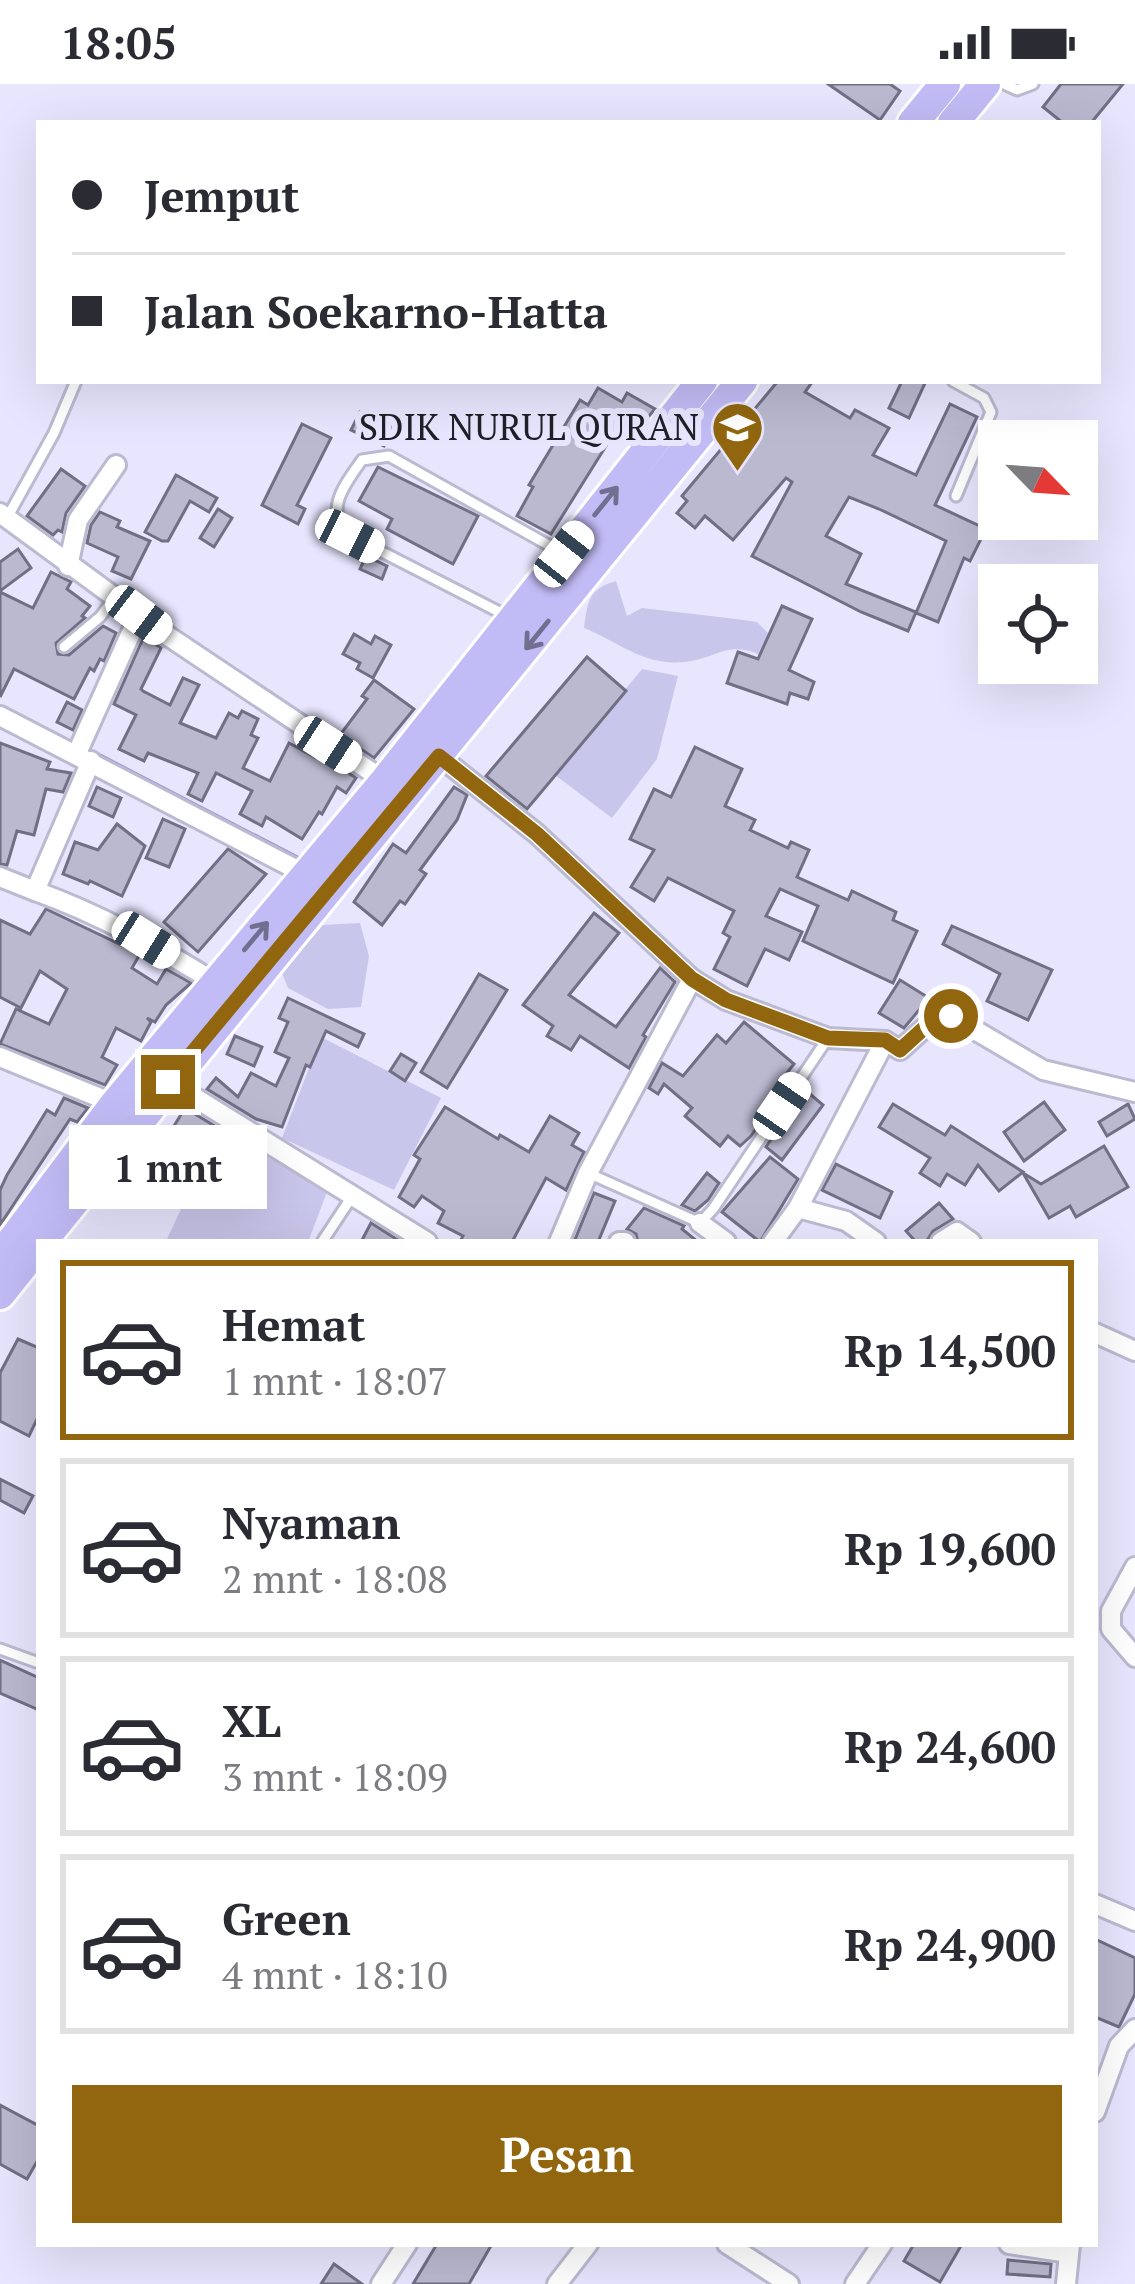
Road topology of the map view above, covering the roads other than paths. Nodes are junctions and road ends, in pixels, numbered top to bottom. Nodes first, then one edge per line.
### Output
1 (944, 84) edge
2 (985, 84) edge
3 (1004, 84) edge
4 (1033, 84) edge
5 (915, 120) edge
6 (955, 120) edge
7 (75, 384) edge
8 (700, 384) edge
9 (740, 384) edge
10 (958, 384) edge
11 (116, 465) dead end
12 (956, 496) dead end
13 (3, 515) edge
14 (564, 554) junction
15 (68, 566) junction
16 (115, 597) junction
17 (139, 615) junction
18 (512, 618) junction
19 (64, 647) dead end
20 (0, 716) edge
21 (83, 749) junction
22 (439, 756) junction
23 (385, 781) junction
24 (337, 858) junction
25 (308, 875) junction
26 (0, 877) edge
27 (35, 891) junction
28 (692, 979) junction
29 (216, 983) junction
30 (828, 1038) junction
31 (885, 1040) junction
32 (0, 1057) edge
33 (168, 1082) junction
34 (1135, 1092) edge
35 (116, 1104) junction
36 (588, 1172) junction
37 (351, 1198) junction
38 (798, 1208) junction
39 (700, 1223) junction
40 (43, 1239) edge
41 (324, 1239) edge
42 (422, 1239) edge
43 (560, 1239) edge
44 (722, 1239) edge
45 (775, 1239) edge
46 (872, 1239) edge
47 (36, 1248) edge
48 (0, 1257) edge
49 (0, 1294) edge
50 (1098, 1334) edge
51 (1135, 1351) edge
52 (1135, 1567) edge
53 (1103, 1609) edge
54 (0, 1649) edge
55 (1135, 1657) edge
56 (36, 1663) dead end
57 (1098, 1905) edge
58 (1135, 1921) edge
59 (1135, 2029) edge
60 (1098, 2048) edge
61 (1116, 2054) junction
62 (1098, 2104) edge
63 (405, 2247) edge
64 (586, 2247) edge
65 (731, 2247) edge
66 (880, 2247) edge
67 (1069, 2249) edge
68 (758, 2266) junction
69 (381, 2284) edge
70 (557, 2284) edge
71 (746, 2284) edge
72 (789, 2284) edge
73 (855, 2284) edge
74 (1066, 2284) edge

1 - 5 highway
2 - 6 highway
3 - 4 lane
7 - 13 lane
14 -> 8 highway
9 -> 22 highway
10 - 12 lane
11 - 15 street
13 - 15 street
14 - 18 highway
14 - 18 lane
15 - 16 street
16 - 17 street
16 - 19 lane
17 - 21 street
17 - 23 street
18 - 23 highway
20 - 21 street
21 - 25 street
21 - 27 street
22 - 24 highway
22 - 28 street
23 - 24 highway
24 - 25 highway
24 - 33 highway
29 -> 25 highway
26 - 27 street
27 - 29 street
28 - 30 street
28 - 36 street
29 - 35 highway
30 - 31 street
30 - 39 lane
31 - 34 street
31 - 38 street
32 - 35 street
33 - 37 street
33 - 40 highway
35 - 48 highway
36 - 39 lane
36 - 43 street
37 - 41 lane
37 - 42 street
38 - 45 street
38 - 46 street
39 - 44 street
47 - 49 highway
50 - 51 street
52 - 53 street
53 - 55 street
54 - 56 lane
57 - 58 street
59 - 61 street
60 - 61 street
61 - 62 street
63 - 69 street
64 - 70 street
65 - 68 street
66 - 73 street
67 - 74 street
68 - 71 street
68 - 72 street

